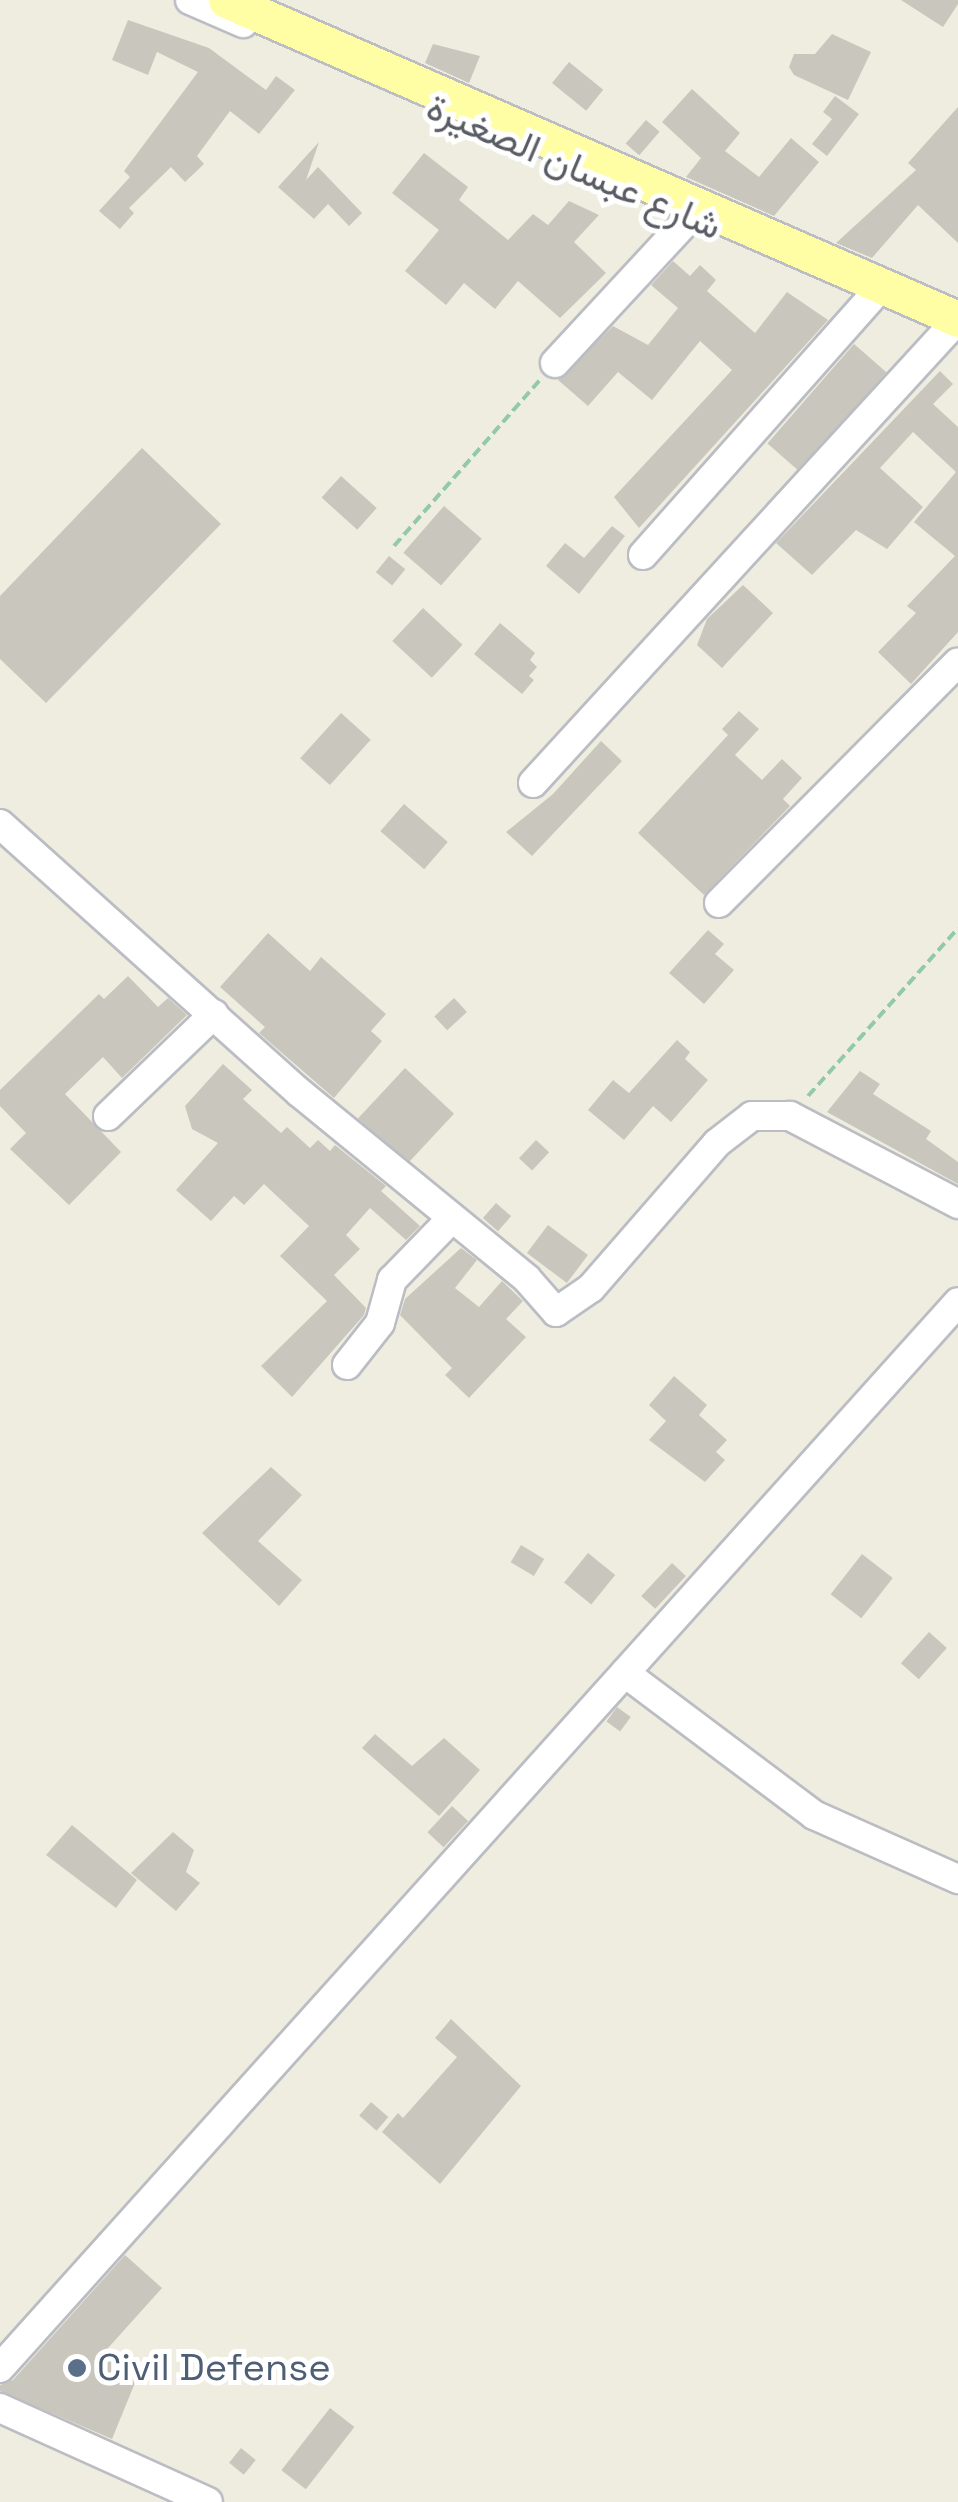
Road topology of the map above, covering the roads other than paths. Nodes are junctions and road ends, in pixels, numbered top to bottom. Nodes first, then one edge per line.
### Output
1 (190, 0) edge
2 (226, 0) edge
3 (691, 216) junction
4 (871, 298) junction
5 (954, 327) edge
6 (555, 363) road end
7 (643, 555) dead end
8 (958, 662) edge
9 (533, 783) dead end
10 (0, 824) edge
11 (719, 902) dead end
12 (214, 1014) junction
13 (108, 1116) dead end
14 (958, 1204) edge
15 (452, 1218) junction
16 (958, 1302) edge
17 (347, 1365) dead end
18 (625, 1673) junction
19 (958, 1879) edge
20 (0, 2368) edge
21 (0, 2408) edge
22 (208, 2502) edge

1 - 3 street, شارع عبسان الصغيرة
2 - 5 main road, شارع عبسان الصغيرة
3 - 4 street, شارع عبسان الصغيرة
3 - 6 street
4 - 5 street, شارع عبسان الصغيرة
4 - 7 street
5 - 9 street
8 - 11 street
10 - 12 street
12 - 13 street
12 - 15 street
14 - 15 street
15 - 17 street
16 - 18 street
18 - 19 street
18 - 20 street
21 - 22 street

